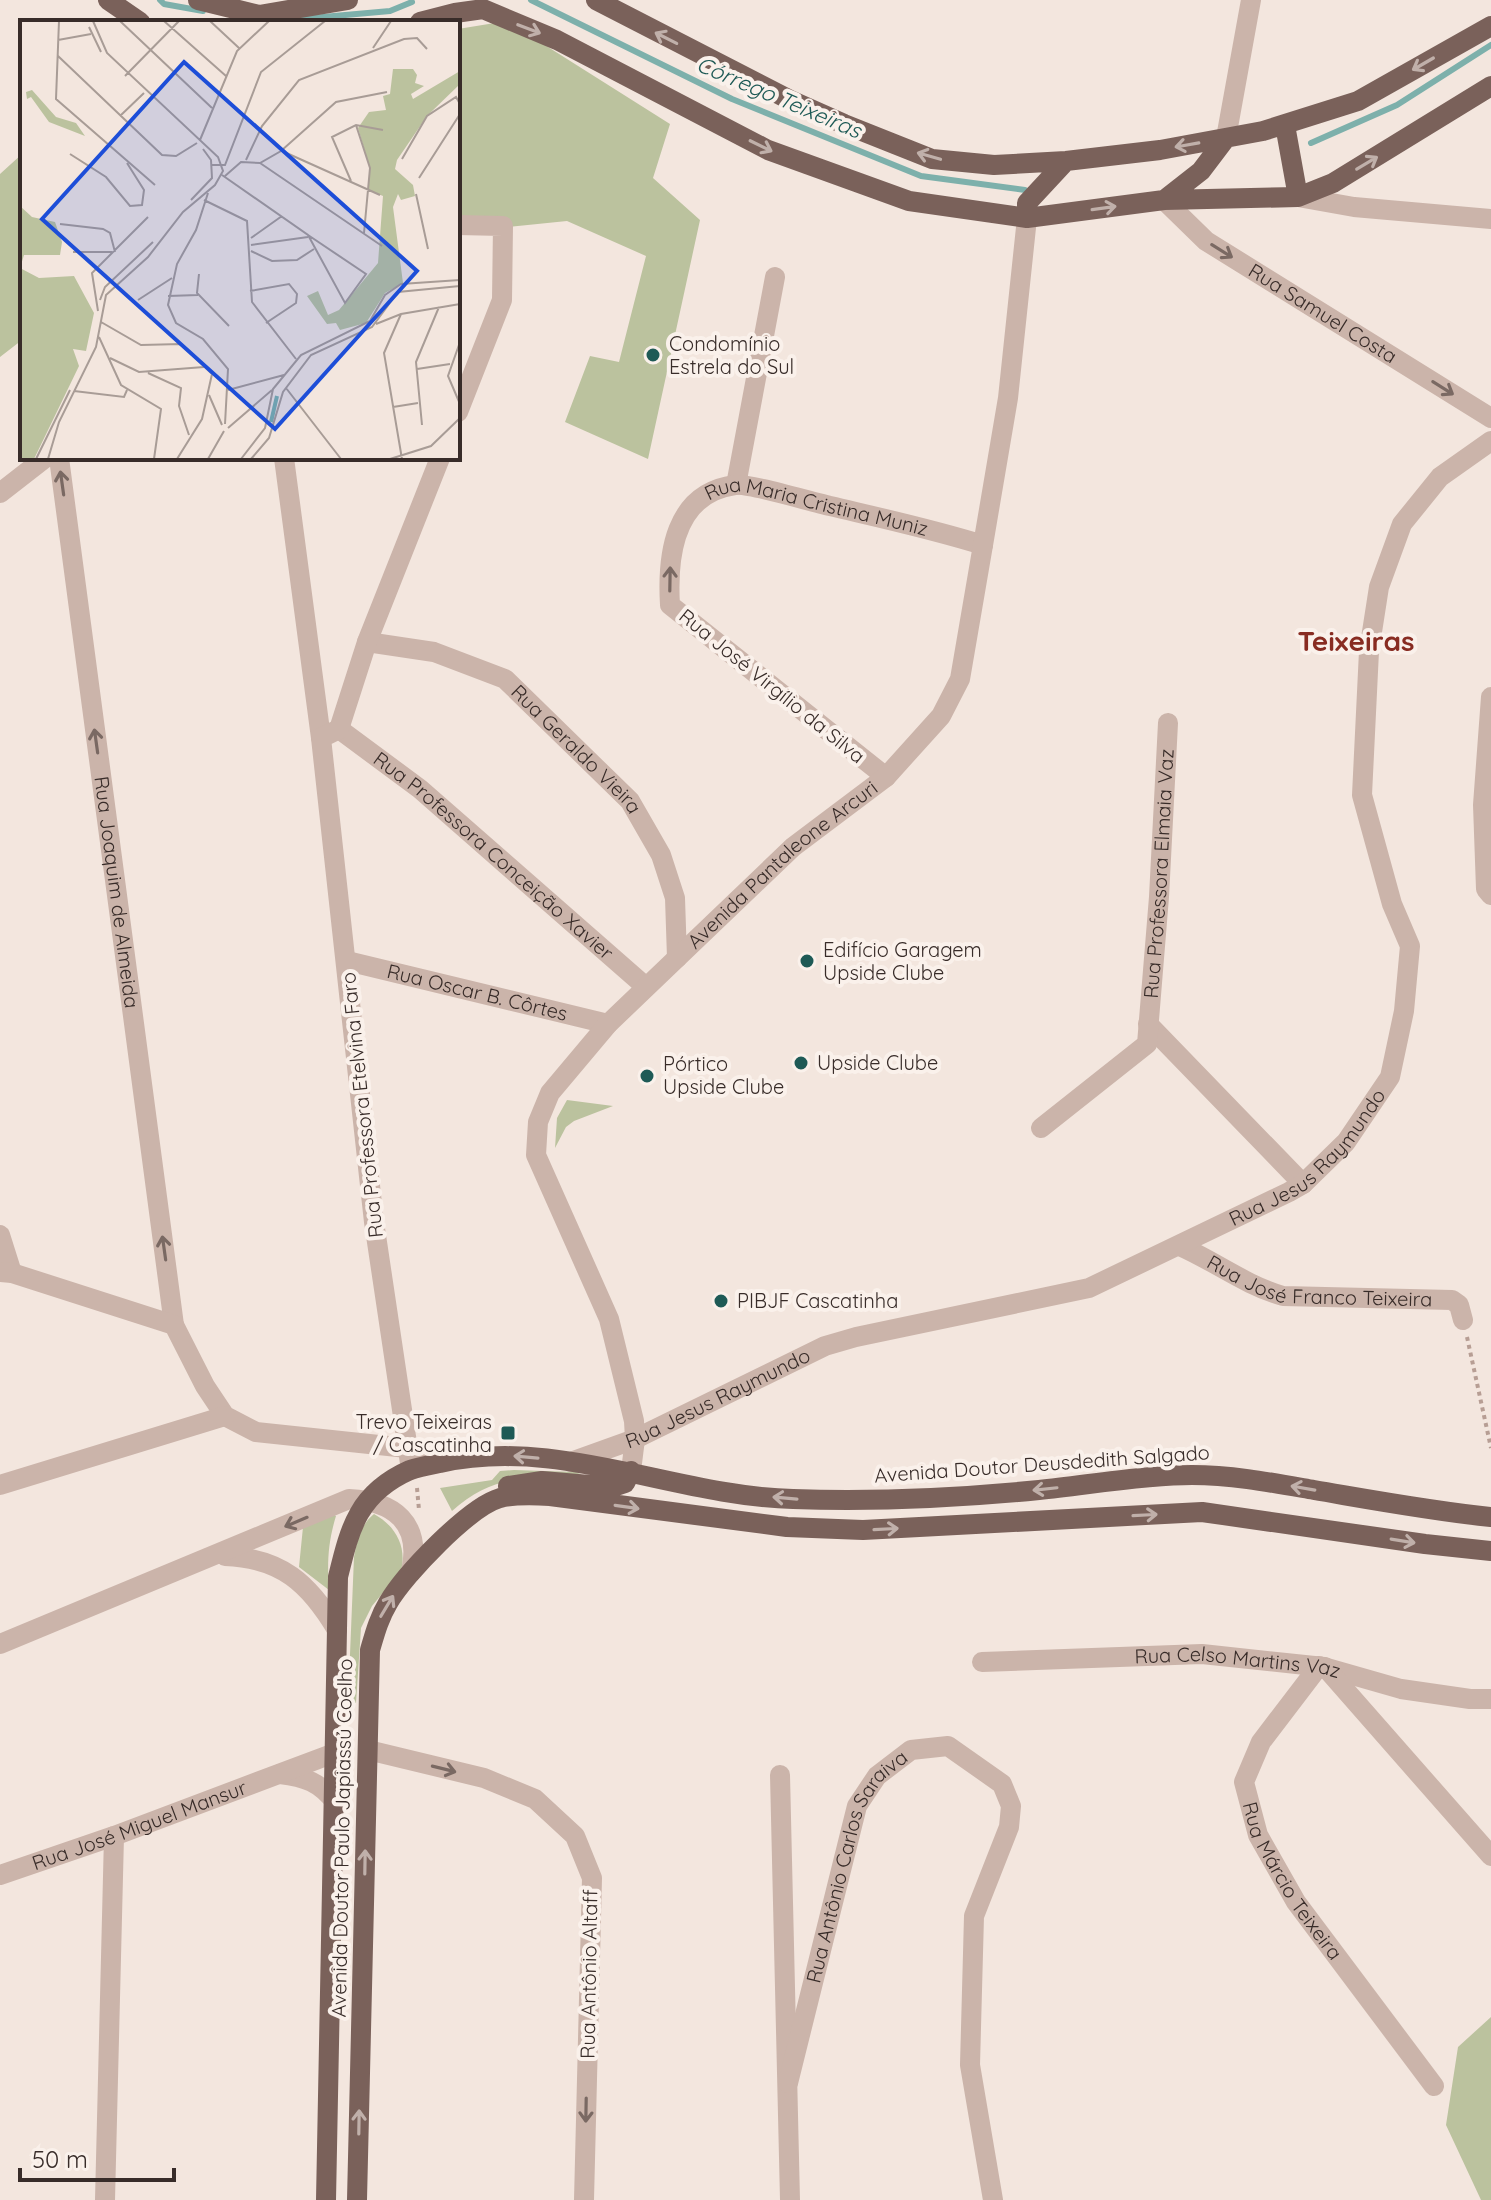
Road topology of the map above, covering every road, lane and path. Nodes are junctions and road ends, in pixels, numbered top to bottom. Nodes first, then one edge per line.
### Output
1 (108, 0) edge
2 (198, 0) edge
3 (348, 0) edge
4 (596, 0) edge
5 (1251, 0) edge
6 (486, 5) edge
7 (450, 6) edge
8 (137, 20) edge
9 (424, 20) edge
10 (1491, 26) edge
11 (1491, 86) edge
12 (1285, 125) junction
13 (1226, 138) junction
14 (1066, 161) junction
15 (1298, 197) junction
16 (1164, 200) junction
17 (1027, 218) junction
18 (1491, 219) edge
19 (460, 225) edge
20 (775, 277) dead end
21 (460, 407) edge
22 (1491, 418) edge
23 (1491, 441) edge
24 (42, 460) edge
25 (59, 460) edge
26 (284, 460) edge
27 (439, 460) edge
28 (736, 485) junction
29 (0, 493) edge
30 (674, 542) joint
31 (983, 545) junction
32 (367, 642) junction
33 (1491, 697) edge
34 (1168, 723) dead end
35 (330, 734) junction
36 (886, 777) junction
37 (1488, 892) edge
38 (677, 958) junction
39 (347, 961) junction
40 (646, 987) junction
41 (608, 1024) junction
42 (1148, 1024) junction
43 (1041, 1128) dead end
44 (1303, 1184) junction
45 (0, 1235) edge
46 (1180, 1246) junction
47 (6, 1272) edge
48 (1463, 1320) joint
49 (174, 1325) junction
50 (225, 1416) junction
51 (635, 1439) junction
52 (407, 1448) junction
53 (1491, 1448) edge
54 (464, 1458) junction
55 (571, 1462) junction
56 (411, 1470) junction
57 (631, 1471) junction
58 (0, 1485) edge
59 (369, 1500) junction
60 (1491, 1517) edge
61 (1491, 1551) edge
62 (217, 1555) junction
63 (428, 1555) junction
64 (411, 1572) junction
65 (337, 1630) junction
66 (0, 1644) edge
67 (982, 1662) dead end
68 (1321, 1666) junction
69 (1491, 1699) edge
70 (368, 1750) junction
71 (337, 1752) junction
72 (280, 1774) junction
73 (780, 1775) dead end
74 (336, 1803) junction
75 (114, 1836) junction
76 (1491, 1856) edge
77 (0, 1875) edge
78 (788, 2083) junction
79 (1434, 2086) dead end
80 (105, 2200) edge
81 (326, 2200) edge
82 (357, 2200) edge
83 (584, 2200) edge
84 (790, 2200) edge
85 (993, 2200) edge

1 - 8 main road
2 - 3 main road
14 -> 4 main road
5 - 13 street
6 - 7 main road
6 -> 17 main road
7 - 9 main road
10 -> 12 main road
15 -> 11 main road
12 - 13 main road
12 - 15 main road
13 -> 14 main road
13 - 16 main road
14 - 17 main road
15 - 16 main road
15 - 18 street
17 -> 16 main road
16 -> 22 street, Rua Samuel Costa
17 - 31 street, Avenida Pantaleone Arcuri
19 - 21 street
20 - 28 street
23 - 44 street, Rua Jesus Raymundo
24 - 29 street
49 -> 25 street, Rua Joaquim de Almeida
26 - 35 street, Rua Professora Etelvina Faro
27 - 32 street, Rua Professora Etelvina Faro
28 - 30 street, Rua Maria Cristina Muniz
28 - 31 street, Rua Maria Cristina Muniz
36 -> 30 street, Rua José Virgílio da Silva
31 - 36 street, Avenida Pantaleone Arcuri
32 - 35 street, Rua Professora Etelvina Faro
32 - 38 street, Rua Geraldo Vieira
33 - 37 street
34 - 42 street, Rua Professora Elmaia Vaz
35 - 39 street, Rua Professora Etelvina Faro
35 - 40 street, Rua Professora Conceição Xavier
36 - 38 street, Avenida Pantaleone Arcuri
38 - 40 street, Avenida Pantaleone Arcuri
39 - 41 street, Rua Oscar B. Côrtes
39 - 52 street, Rua Professora Etelvina Faro
40 - 41 street, Avenida Pantaleone Arcuri
41 - 51 street, Avenida Pantaleone Arcuri
42 - 43 street, Rua Professora Elmaia Vaz
42 - 44 street, Rua Professora Elmaia Vaz
44 - 46 street, Rua Jesus Raymundo
45 - 47 street
46 - 48 street, Rua José Franco Teixeira
46 - 51 street, Rua Jesus Raymundo
47 - 49 street
48 - 53 path
49 - 50 street, Rua Joaquim de Almeida
50 - 52 street
50 - 58 street
51 - 55 street, Rua Jesus Raymundo
51 - 57 street, Avenida Pantaleone Arcuri
52 - 54 street
52 - 56 street, Rua Professora Etelvina Faro
55 -> 54 main road, Avenida Doutor Deusdedith Salgado
54 - 56 main road, Avenida Doutor Deusdedith Salgado
55 - 57 main road, Avenida Doutor Deusdedith Salgado
56 - 59 main road, Avenida Doutor Deusdedith Salgado
60 -> 57 main road, Avenida Doutor Deusdedith Salgado
57 - 63 main road
59 -> 62 street
59 - 64 street
59 - 65 main road, Avenida Doutor Paulo Japiassú Coelho
63 -> 61 main road, Avenida Doutor Paulo Japiassú Coelho
62 - 65 street
62 - 66 street
63 - 64 main road, Avenida Doutor Paulo Japiassú Coelho
70 -> 64 main road, Avenida Doutor Paulo Japiassú Coelho
65 - 71 main road, Avenida Doutor Paulo Japiassú Coelho
67 - 68 street, Rua Celso Martins Vaz
68 - 69 street, Rua Celso Martins Vaz
68 - 76 street
68 - 79 street, Rua Márcio Teixeira
82 -> 70 main road, Avenida Doutor Paulo Japiassú Coelho
70 -> 83 street, Rua Antônio Altaff
71 - 72 street, Rua José Miguel Mansur
71 - 74 main road, Avenida Doutor Paulo Japiassú Coelho
72 - 74 street
72 - 75 street, Rua José Miguel Mansur
73 - 78 street
74 - 81 main road, Avenida Doutor Paulo Japiassú Coelho
75 - 77 street, Rua José Miguel Mansur
75 - 80 street
78 - 84 street
78 - 85 street, Rua Antônio Carlos Saraiva

